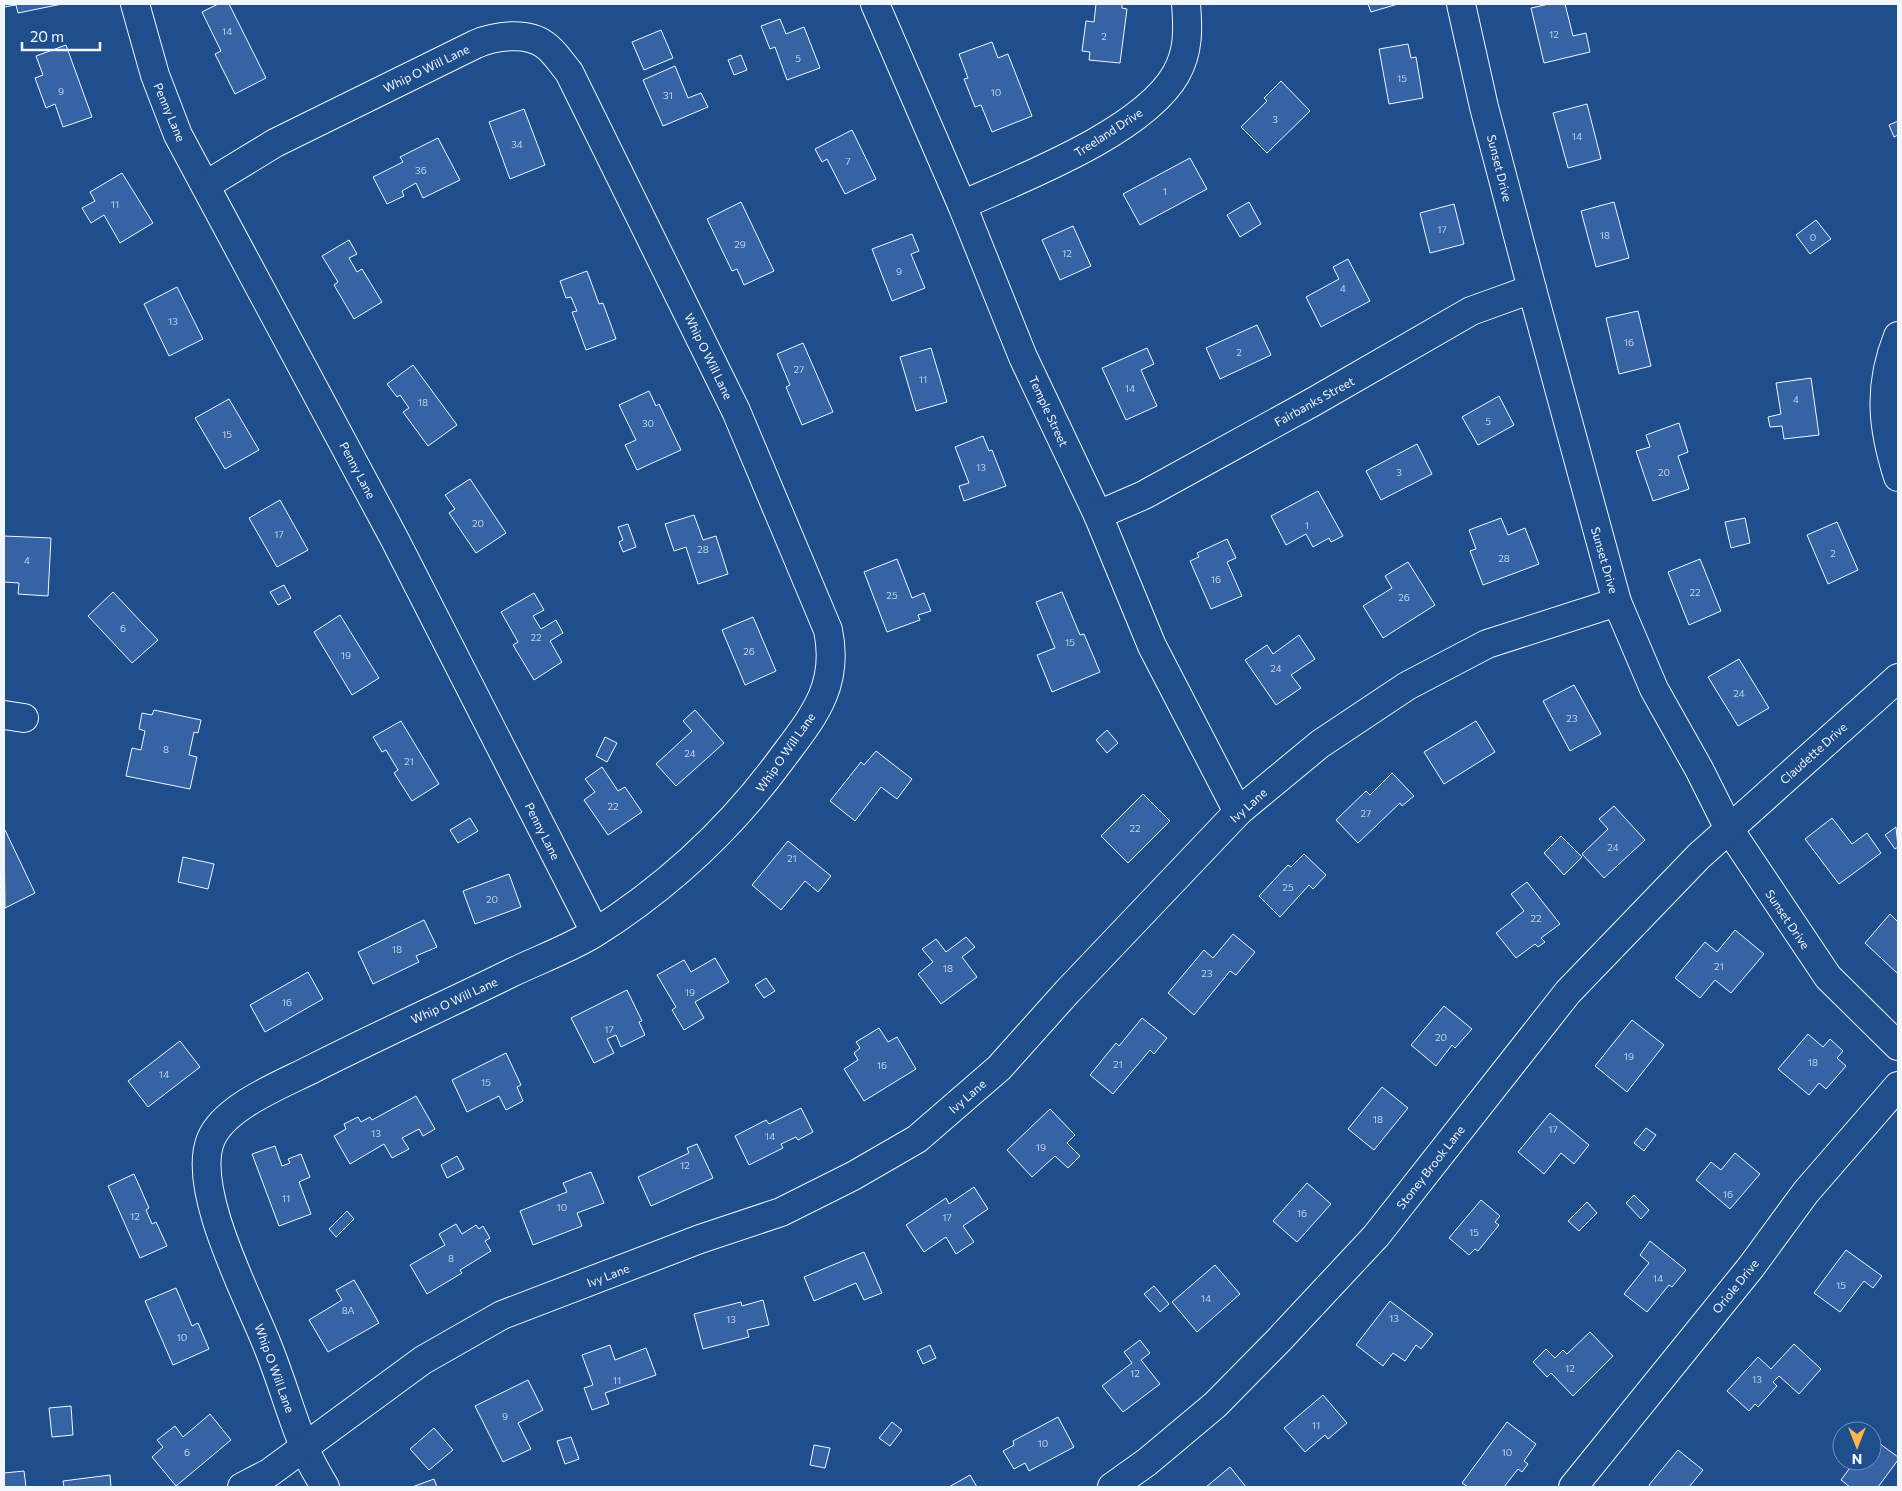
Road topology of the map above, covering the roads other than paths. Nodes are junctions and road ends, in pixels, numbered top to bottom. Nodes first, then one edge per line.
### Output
1 (135, 4) edge
2 (875, 4) edge
3 (1186, 4) edge
4 (1461, 4) edge
5 (206, 185) junction
6 (962, 205) junction
7 (1532, 289) junction
8 (1898, 336) edge
9 (1898, 477) edge
10 (1098, 515) junction
11 (1617, 602) junction
12 (1898, 678) edge
13 (1238, 812) junction
14 (1728, 829) junction
15 (595, 932) junction
16 (1898, 1046) edge
17 (1898, 1086) edge
18 (304, 1447) junction
19 (242, 1487) edge
20 (325, 1487) edge
21 (1112, 1487) edge
22 (1574, 1487) edge

1 - 5 street, Penny Lane
2 - 6 street, Temple Street
3 - 6 street, Treeland Drive
4 - 7 street, Sunset Drive
5 - 15 street, Penny Lane
5 - 15 street, Whip O Will Lane
6 - 10 street, Temple Street
7 - 10 street, Fairbanks Street
7 - 11 street, Sunset Drive
8 - 9 street
10 - 13 street, Temple Street
11 - 13 street, Ivy Lane
11 - 14 street, Sunset Drive
12 - 14 street, Claudette Drive
13 - 18 street, Ivy Lane
14 - 16 street, Sunset Drive
14 - 21 street, Stoney Brook Lane
15 - 18 street, Whip O Will Lane
17 - 22 street, Oriole Drive
18 - 19 street, Ivy Lane
18 - 20 street, Whip O Will Lane

